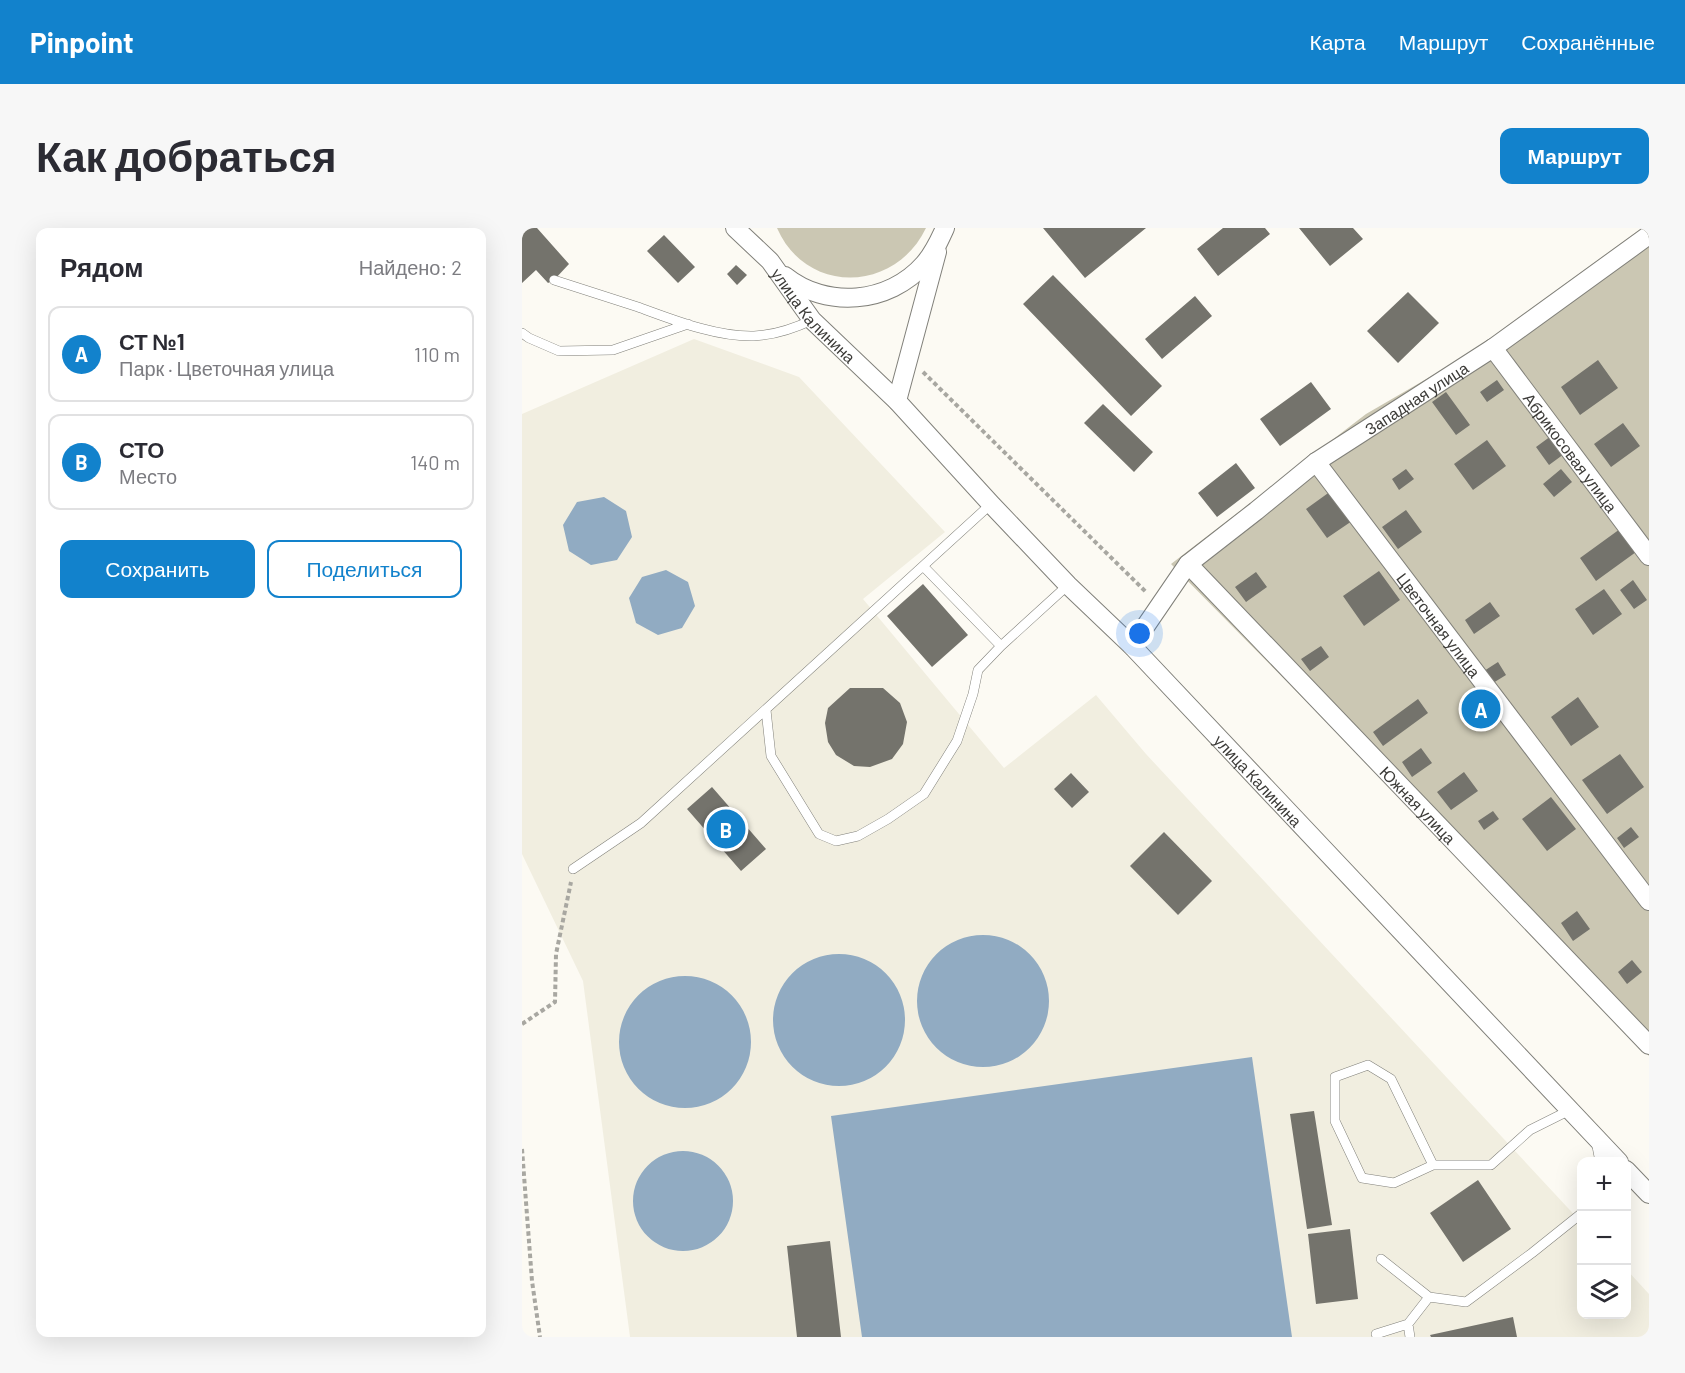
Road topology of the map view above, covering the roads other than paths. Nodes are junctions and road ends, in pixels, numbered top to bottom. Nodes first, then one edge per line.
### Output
1 (735, 228) edge
2 (753, 228) edge
3 (944, 230) edge
4 (1649, 235) edge
5 (770, 261) junction
6 (554, 280) dead end
7 (812, 320) junction
8 (688, 324) junction
9 (522, 333) edge
10 (1493, 348) junction
11 (897, 401) junction
12 (1316, 462) junction
13 (991, 504) junction
14 (1649, 556) edge
15 (1188, 564) junction
16 (923, 566) junction
17 (1068, 585) junction
18 (1001, 646) junction
19 (1132, 646) junction
20 (766, 710) junction
21 (573, 869) road end
22 (1649, 901) edge
23 (1649, 1045) edge
24 (1570, 1110) junction
25 (1594, 1136) junction
26 (1599, 1157) edge
27 (1614, 1157) edge
28 (1433, 1165) junction
29 (1631, 1175) edge
30 (1649, 1194) edge
31 (1577, 1216) edge
32 (1381, 1258) dead end
33 (1429, 1297) junction
34 (1408, 1324) junction
35 (1376, 1334) dead end
36 (1410, 1337) edge

1 - 5 street, улица Калинина
2 - 5 street
3 - 5 street
3 - 11 street
4 - 10 street, Западная улица
5 - 7 street, улица Калинина
6 - 8 lane
7 - 8 lane
7 - 11 street, улица Калинина
8 - 9 lane
10 - 12 street, Западная улица
10 - 14 street, Абрикосовая улица
11 - 13 street, улица Калинина
12 - 15 street, Западная улица
12 - 22 street, Цветочная улица
13 - 16 lane
13 - 17 street, улица Калинина
15 - 19 street, Западная улица
15 - 23 street, Южная улица
16 - 18 lane
16 - 20 lane
17 - 18 lane
17 - 19 street, улица Калинина
18 - 20 lane
19 - 24 street, улица Калинина
20 - 21 lane
24 - 25 street, улица Калинина
24 - 28 lane
25 - 26 lane
25 - 27 street, улица Калинина
28 - 28 lane
29 - 30 street
31 - 33 lane
32 - 33 lane
33 - 34 lane
34 - 35 lane
34 - 36 lane

